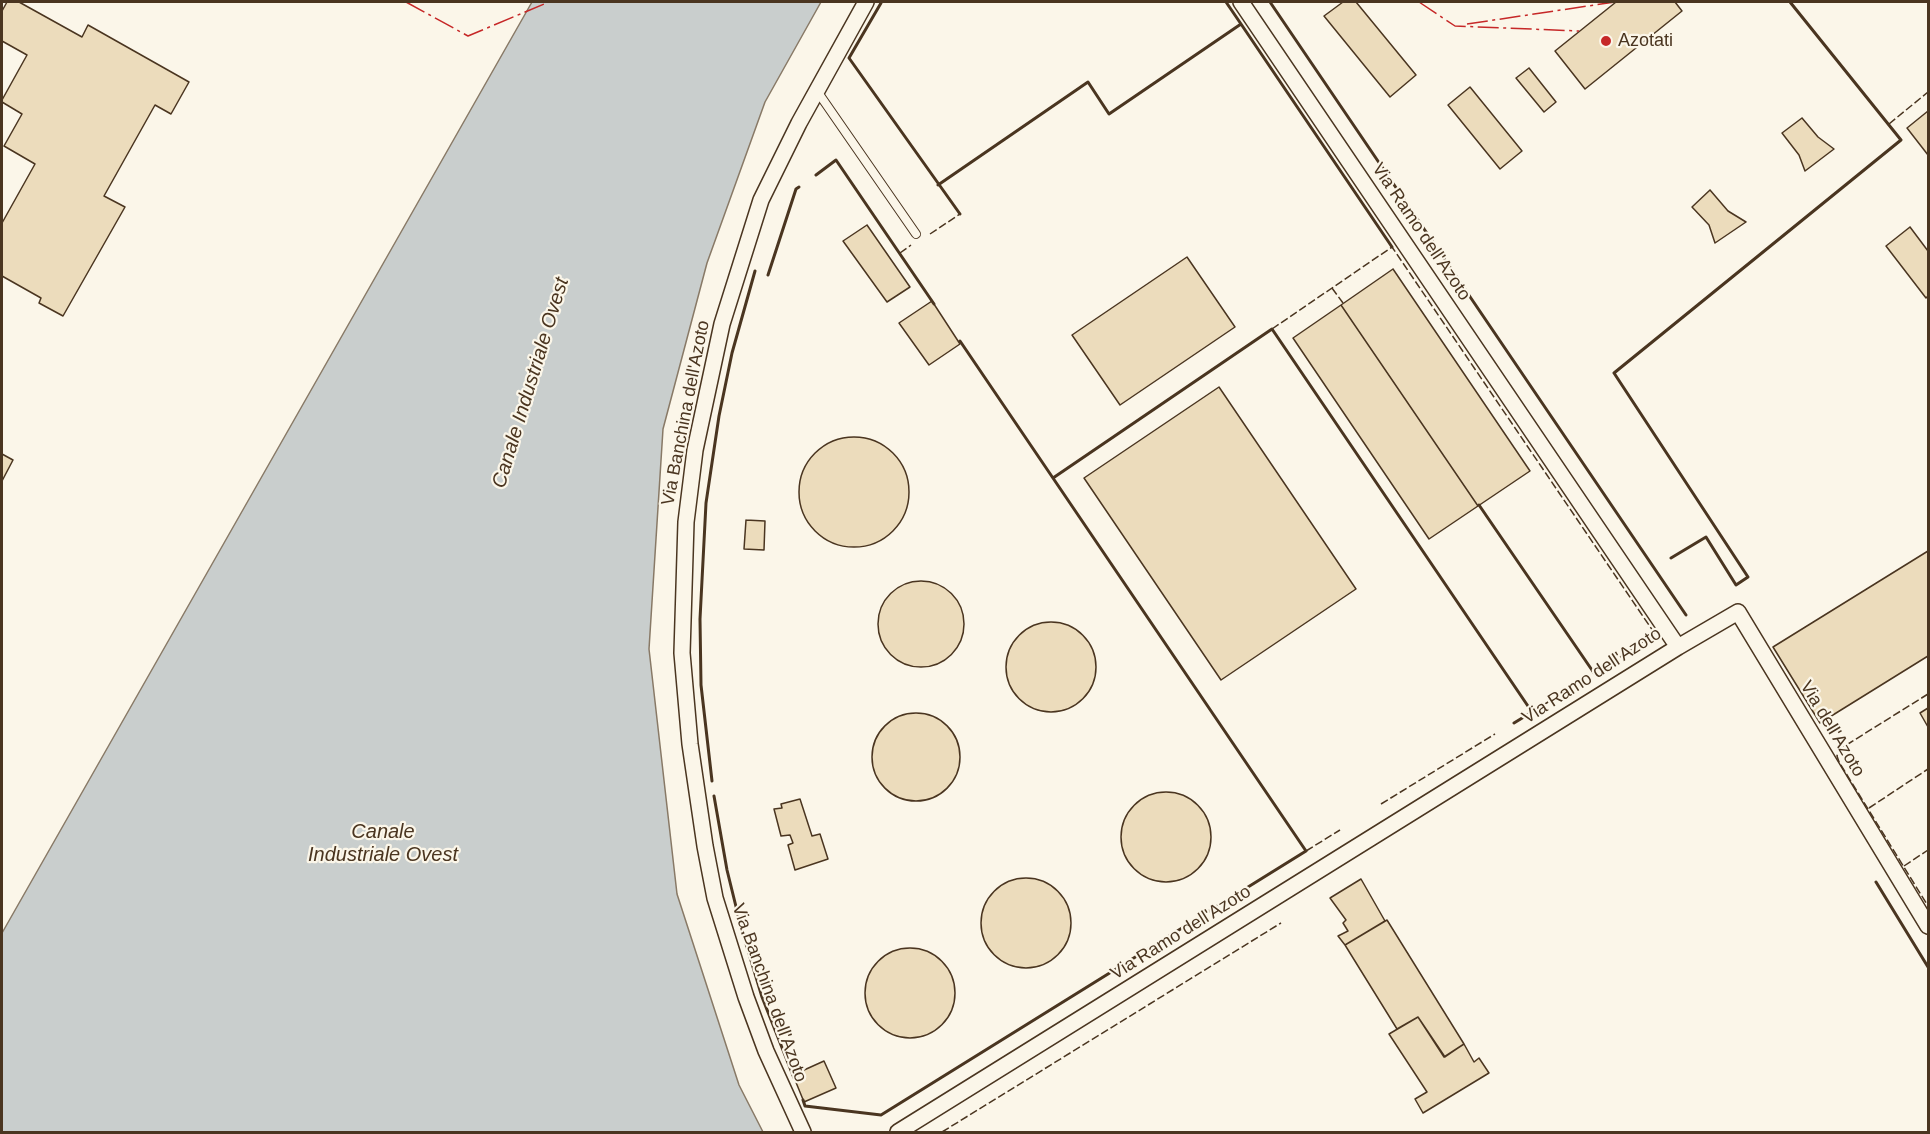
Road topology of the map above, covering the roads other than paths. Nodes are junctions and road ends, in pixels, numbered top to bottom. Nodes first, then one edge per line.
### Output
1 (866, 2) edge
2 (1241, 2) edge
3 (816, 90) junction
4 (916, 234) dead end
5 (1678, 647) junction
6 (1929, 926) edge
7 (803, 1132) edge
8 (898, 1132) edge

1 - 3 street, Via Banchina dell'Azoto
2 - 5 street, Via Ramo dell'Azoto
3 - 4 lane
3 - 7 street, Via Banchina dell'Azoto
5 - 6 street, Via dell'Azoto
5 - 8 street, Via Ramo dell'Azoto

